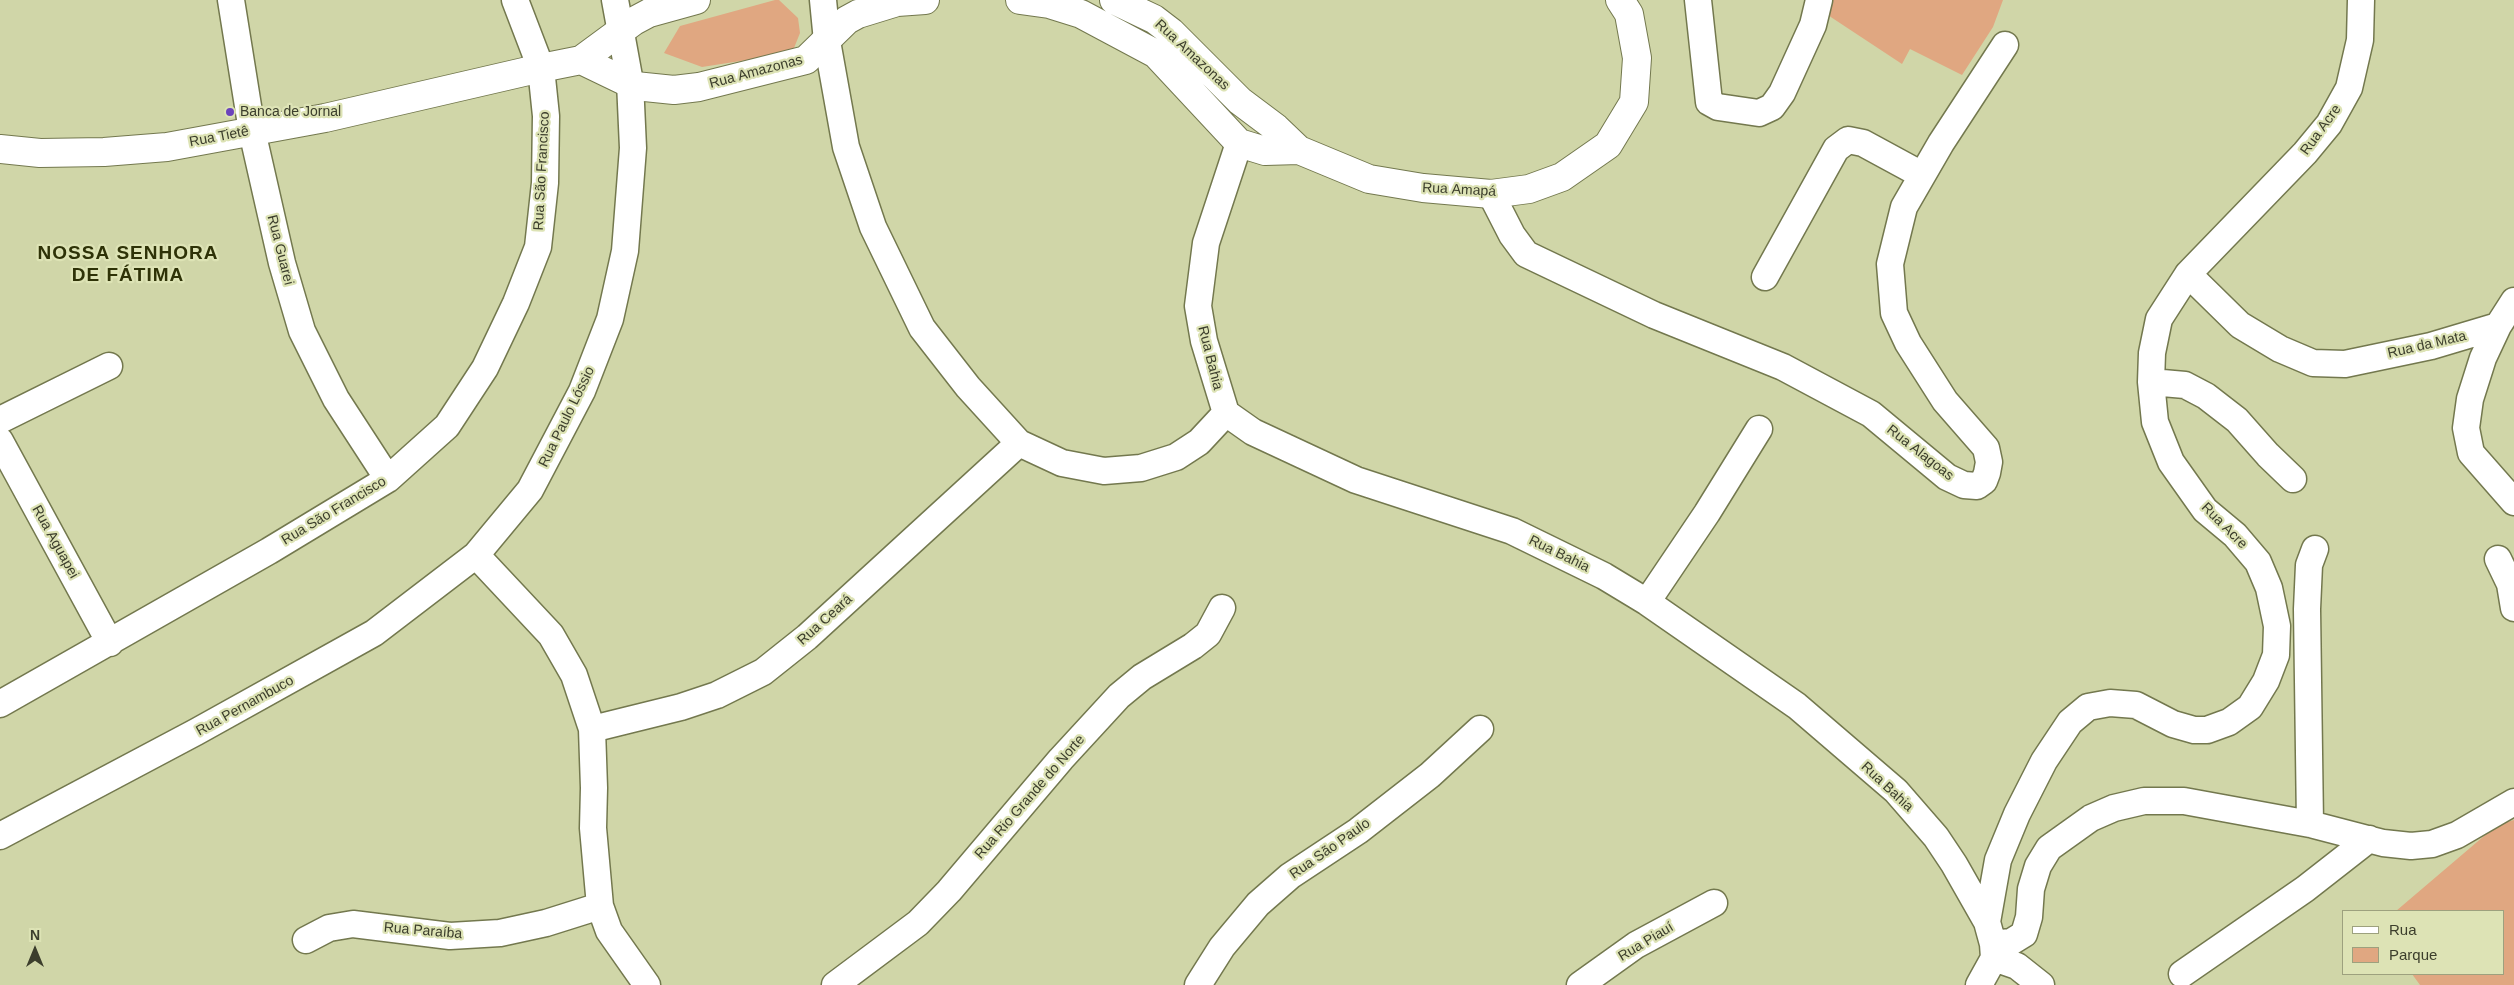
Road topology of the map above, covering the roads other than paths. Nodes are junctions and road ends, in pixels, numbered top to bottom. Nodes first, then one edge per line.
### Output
1 (231, 0) edge
2 (516, 0) edge
3 (615, 0) edge
4 (696, 0) edge
5 (823, 0) edge
6 (925, 0) edge
7 (1020, 0) edge
8 (1114, 0) edge
9 (1620, 0) edge
10 (1698, 0) edge
11 (2361, 0) edge
12 (896, 1) edge
13 (1049, 2) edge
14 (1813, 8) edge
15 (620, 30) junction
16 (827, 41) junction
17 (1164, 43) junction
18 (2005, 45) dead end
19 (581, 60) junction
20 (541, 68) junction
21 (630, 82) junction
22 (1240, 101) junction
23 (1219, 121) junction
24 (252, 131) junction
25 (1239, 143) junction
26 (0, 149) edge
27 (1299, 150) junction
28 (1922, 174) junction
29 (1491, 194) junction
30 (2188, 274) junction
31 (1764, 277) dead end
32 (2514, 301) edge
33 (2498, 326) junction
34 (109, 366) dead end
35 (2151, 382) junction
36 (1226, 413) junction
37 (0, 420) edge
38 (1759, 429) dead end
39 (0, 441) edge
40 (1019, 443) junction
41 (388, 479) junction
42 (2293, 479) dead end
43 (2514, 502) edge
44 (2315, 549) dead end
45 (476, 555) junction
46 (2498, 559) dead end
47 (1647, 602) junction
48 (1222, 608) dead end
49 (2514, 608) edge
50 (110, 642) junction
51 (0, 704) edge
52 (592, 728) junction
53 (1480, 728) dead end
54 (2514, 802) edge
55 (2310, 824) junction
56 (0, 836) edge
57 (2369, 839) junction
58 (1714, 903) dead end
59 (600, 906) junction
60 (306, 940) dead end
61 (1992, 941) junction
62 (2182, 974) dead end
63 (648, 985) edge
64 (835, 985) edge
65 (1198, 985) edge
66 (1580, 985) edge
67 (1979, 985) edge
68 (2041, 985) edge

1 - 24 street, Rua Guarei
2 - 20 street, Rua São Francisco
3 - 15 street, Rua Paulo Lóssio
4 - 15 main road
5 - 16 street
6 - 12 main road, Rua Amazonas
7 - 13 main road, Rua Amazonas
8 - 17 main road, Rua Amazonas
9 - 29 main road, Rua Amapá
10 - 14 street
11 - 30 street, Rua Acre
12 - 16 main road, Rua Amazonas
13 - 17 main road, Rua Amazonas
15 - 19 main road, Rua Tietê
15 - 21 street, Rua Paulo Lóssio
16 - 21 main road, Rua Amazonas
16 - 40 street
17 - 22 main road, Rua Amazonas
17 - 23 main road, Rua Amazonas
18 - 28 street, Rua Alagoas
19 - 20 main road, Rua Tietê
19 - 21 main road
20 - 24 main road, Rua Tietê
20 - 41 street, Rua São Francisco
21 - 45 street, Rua Paulo Lóssio
22 - 23 main road
22 - 27 main road, Rua Amapá
23 - 25 main road
24 - 26 main road, Rua Tietê
24 - 41 street, Rua Guarei
25 - 27 main road, Rua Amapá
25 - 36 street, Rua Bahia
27 - 29 main road, Rua Amapá
28 - 29 street, Rua Alagoas
28 - 31 street
30 - 33 street, Rua da Mata
30 - 35 street, Rua Acre
32 - 33 street
33 - 43 street, Rua da Mata
34 - 37 street
35 - 42 street
35 - 61 street, Rua Acre
36 - 40 street
36 - 47 street, Rua Bahia
38 - 47 street
39 - 50 street, Rua Aguapei
40 - 52 street, Rua Ceará
41 - 50 street, Rua São Francisco
44 - 55 street
45 - 52 street
45 - 56 street, Rua Pernambuco
46 - 49 street
47 - 61 street, Rua Bahia
48 - 64 street, Rua Rio Grande do Norte
50 - 51 street, Rua São Francisco
52 - 59 street
53 - 65 street, Rua São Paulo
54 - 57 street
55 - 57 street
55 - 61 street
57 - 62 street
58 - 66 street, Rua Piauí
59 - 60 street, Rua Paraíba
59 - 63 street
61 - 67 street
61 - 68 street

